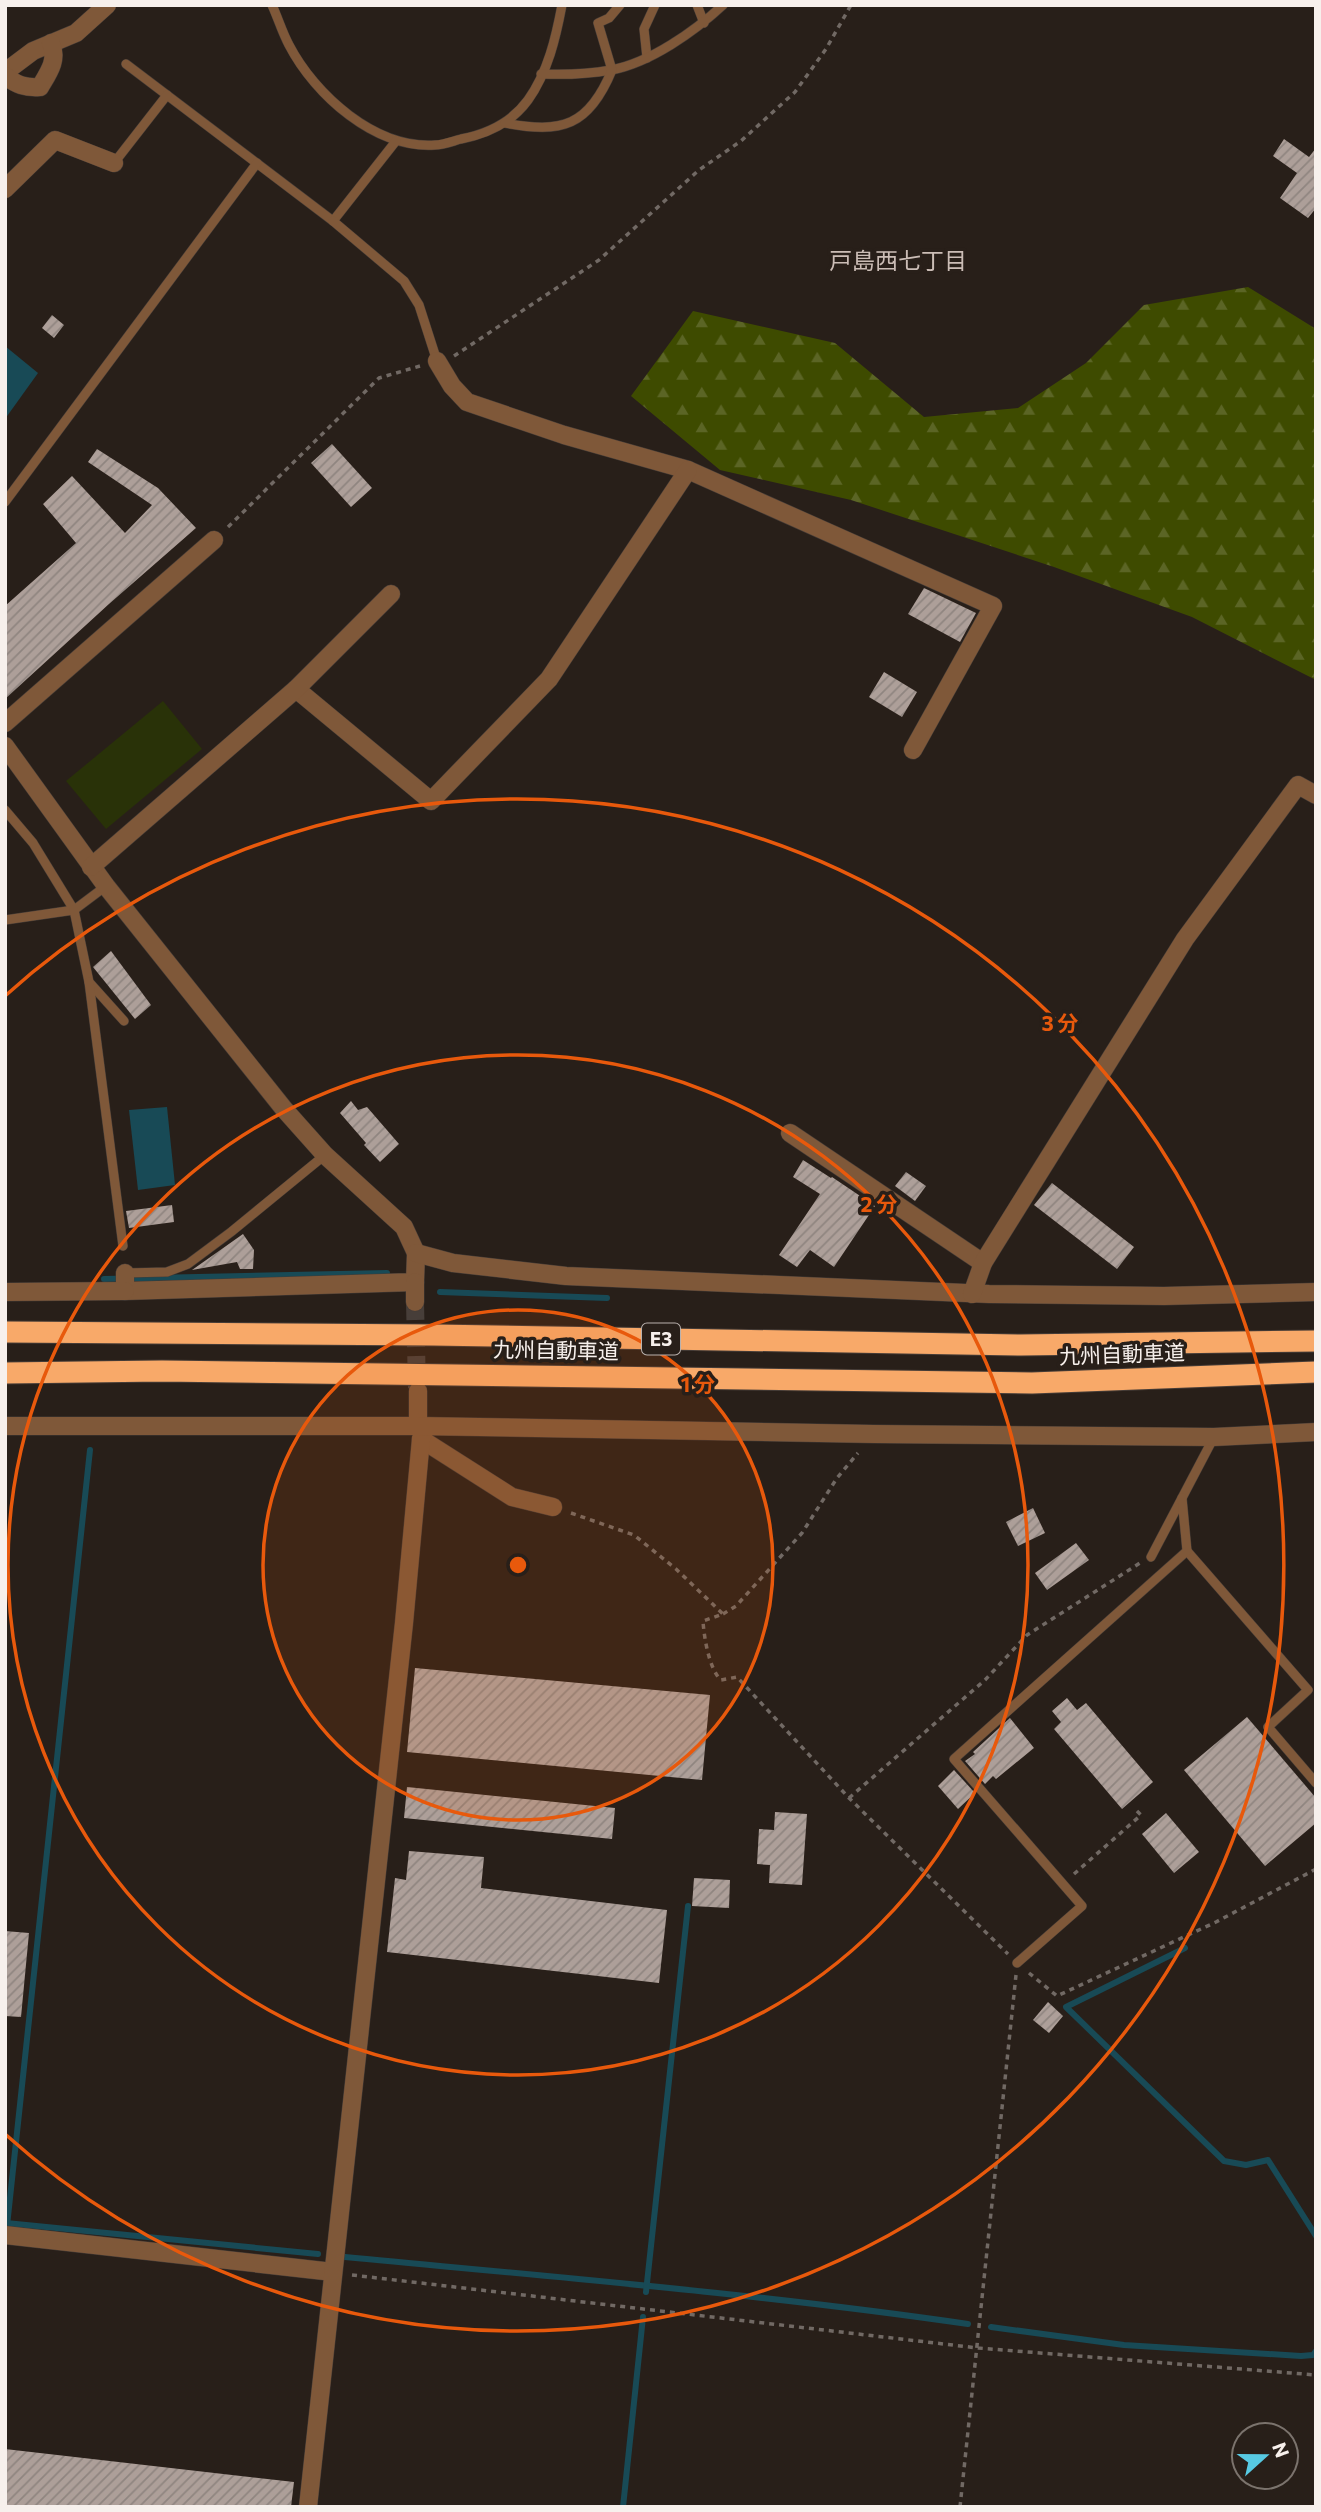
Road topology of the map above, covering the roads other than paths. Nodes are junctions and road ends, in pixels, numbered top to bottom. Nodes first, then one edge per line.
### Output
1 (107, 5) edge
2 (272, 5) edge
3 (562, 5) edge
4 (620, 5) edge
5 (655, 5) edge
6 (697, 5) edge
7 (723, 5) edge
8 (704, 23) junction
9 (51, 43) junction
10 (647, 58) junction
11 (126, 64) dead end
12 (612, 70) junction
13 (5, 74) edge
14 (541, 74) junction
15 (167, 95) junction
16 (505, 123) junction
17 (396, 141) junction
18 (114, 163) joint
19 (257, 163) junction
20 (5, 189) edge
21 (332, 222) junction
22 (437, 361) joint
23 (688, 470) junction
24 (5, 502) edge
25 (214, 540) road end
26 (391, 594) dead end
27 (296, 689) junction
28 (5, 723) edge
29 (5, 746) edge
30 (913, 750) dead end
31 (1316, 795) edge
32 (5, 810) edge
33 (92, 867) junction
34 (106, 886) junction
35 (74, 910) junction
36 (5, 920) edge
37 (89, 982) junction
38 (124, 1021) dead end
39 (790, 1133) dead end
40 (325, 1155) junction
41 (123, 1246) dead end
42 (416, 1253) junction
43 (983, 1263) junction
44 (125, 1282) junction
45 (415, 1282) junction
46 (5, 1292) edge
47 (1316, 1292) edge
48 (972, 1294) junction
49 (415, 1302) tunnel mouth
50 (5, 1332) edge
51 (1316, 1341) edge
52 (1316, 1372) edge
53 (5, 1373) edge
54 (418, 1391) tunnel mouth
55 (5, 1426) edge
56 (422, 1430) junction
57 (1316, 1432) edge
58 (1214, 1437) junction
59 (1182, 1498) junction
60 (553, 1507) road end
61 (1187, 1551) junction
62 (1151, 1557) road end
63 (1316, 1783) edge
64 (1017, 1963) road end
65 (5, 2235) edge
66 (333, 2272) junction
67 (308, 2507) edge

1 - 9 street
2 - 17 lane
3 - 14 lane
4 - 12 lane
5 - 10 lane
6 - 8 lane
7 - 8 lane
8 - 10 lane
9 - 13 street
9 - 13 street
10 - 12 lane
11 - 15 lane
12 - 14 lane
12 - 16 lane
14 - 16 lane
15 - 18 lane
15 - 19 lane
16 - 17 lane
17 - 21 lane
18 - 20 street
19 - 21 lane
19 - 24 lane
21 - 22 lane
22 - 23 street
23 - 27 street
23 - 30 street
25 - 28 street
26 - 27 street
27 - 33 street
29 - 33 street
31 - 43 street
32 - 35 lane
33 - 34 street
34 - 35 lane
34 - 40 street
35 - 36 lane
35 - 37 lane
37 - 38 lane
37 - 41 lane
39 - 43 street
40 - 42 street
40 - 44 lane
42 - 45 street
42 - 48 street
43 - 48 street
44 - 45 street
44 - 46 street
45 - 49 street
47 - 48 street
50 - 51 highway, 九州自動車道 / E3
52 - 53 highway, 九州自動車道 / E3
54 - 56 street
55 - 56 street
56 - 58 street
56 - 60 street
56 - 66 street
57 - 58 street
58 - 59 lane
59 - 61 lane
59 - 62 lane
61 - 63 lane
61 - 64 lane
65 - 66 street
66 - 67 street

